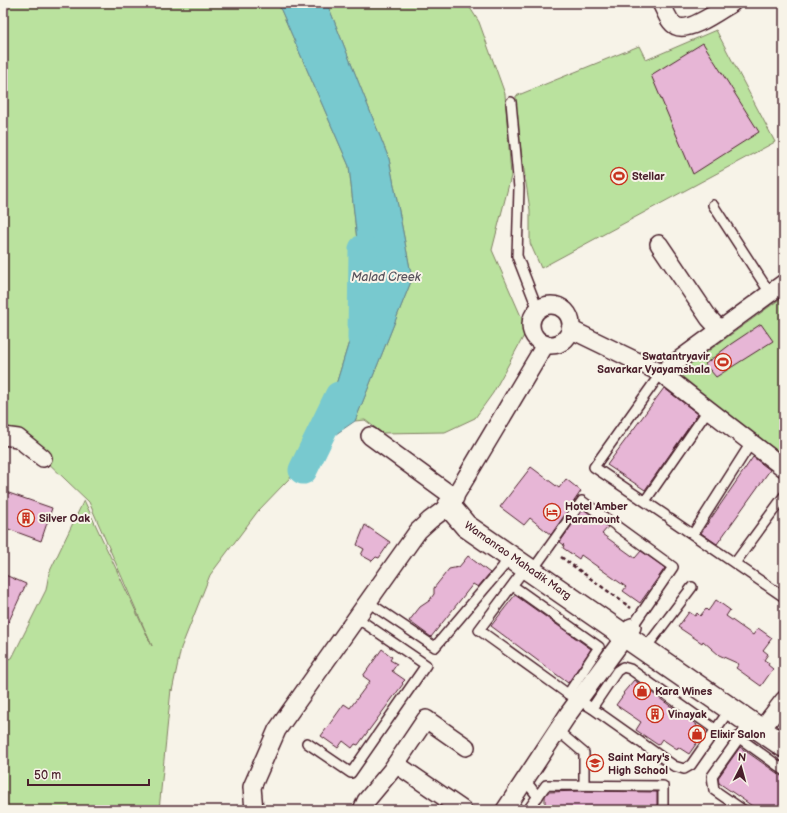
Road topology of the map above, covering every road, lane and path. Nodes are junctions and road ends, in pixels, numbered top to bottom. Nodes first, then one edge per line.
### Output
1 (661, 3) edge
2 (732, 3) edge
3 (511, 102) dead end
4 (713, 205) dead end
5 (659, 244) dead end
6 (784, 283) edge
7 (770, 293) junction
8 (538, 310) junction
9 (570, 329) junction
10 (720, 330) junction
11 (545, 344) junction
12 (661, 373) junction
13 (708, 410) junction
14 (3, 436) edge
15 (370, 436) dead end
16 (751, 442) junction
17 (43, 458) dead end
18 (784, 468) edge
19 (784, 496) edge
20 (644, 501) junction
21 (452, 502) junction
22 (693, 534) junction
23 (561, 557) dead end
24 (526, 564) junction
25 (735, 564) junction
26 (513, 586) junction
27 (692, 587) dead end
28 (784, 596) edge
29 (368, 602) junction
30 (357, 618) junction
31 (630, 624) junction
32 (651, 641) junction
33 (784, 700) edge
34 (579, 701) junction
35 (730, 709) junction
36 (760, 728) edge
37 (715, 729) junction
38 (558, 731) junction
39 (307, 743) dead end
40 (784, 746) edge
41 (466, 747) dead end
42 (396, 764) junction
43 (784, 770) edge
44 (525, 780) junction
45 (584, 786) junction
46 (538, 797) junction
47 (254, 810) edge
48 (362, 810) edge
49 (462, 810) edge
50 (505, 810) edge
51 (528, 810) edge
52 (663, 810) edge
53 (743, 810) edge

1 - 2 street
3 - 8 lane
4 - 7 lane
5 - 10 street
6 - 7 street
7 - 10 street
8 - 9 street
8 - 11 street
9 - 11 street
9 - 12 street
10 - 12 street
11 - 21 street
12 - 13 street
12 - 20 lane
13 - 16 street
13 - 20 lane
14 - 17 street
15 - 21 street
16 - 18 street
16 - 22 lane
19 - 25 lane
20 - 22 lane
21 - 24 street, Wamanrao Mahadik Marg
21 - 24 street, Wamanrao Mahadik Marg
21 - 29 street
22 - 25 lane
23 - 31 path
24 - 26 lane
24 - 29 lane
24 - 31 street, Wamanrao Mahadik Marg
24 - 31 lane
25 - 28 lane
26 - 34 lane
26 - 34 lane
27 - 32 lane
29 - 30 street
30 - 39 lane
30 - 47 street
31 - 32 street, Wamanrao Mahadik Marg
31 - 34 street
31 - 35 street, Wamanrao Mahadik Marg
32 - 36 street, Wamanrao Mahadik Marg
33 - 36 street
34 - 37 lane
34 - 37 lane
34 - 38 street
35 - 36 street, Wamanrao Mahadik Marg
35 - 37 lane
36 - 40 street, Wamanrao Mahadik Marg
36 - 43 lane
36 - 53 lane
38 - 44 street
38 - 45 lane
41 - 42 street
42 - 48 street
42 - 49 street
44 - 46 lane
44 - 50 street
45 - 46 lane
45 - 52 lane
46 - 51 lane

